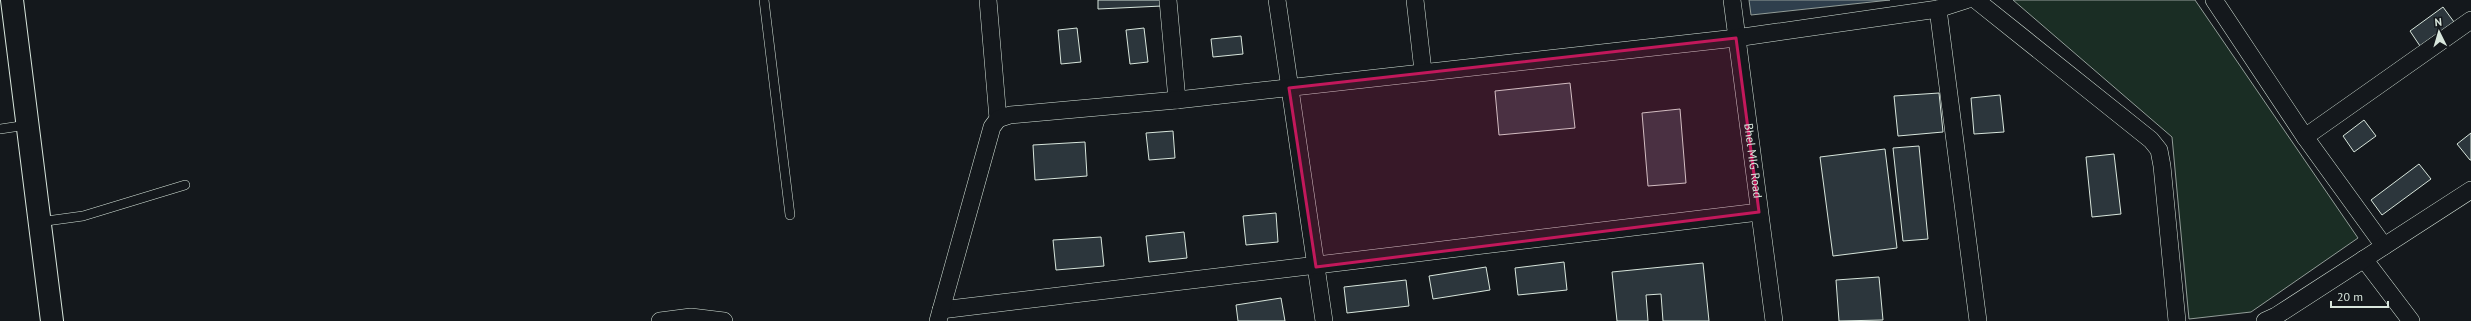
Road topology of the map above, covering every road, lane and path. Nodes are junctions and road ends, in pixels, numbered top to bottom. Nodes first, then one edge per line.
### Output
1 (12, 0) edge
2 (764, 0) edge
3 (988, 0) edge
4 (1168, 0) edge
5 (1277, 0) edge
6 (1415, 0) edge
7 (1732, 0) edge
8 (1966, 0) edge
9 (1976, 0) edge
10 (2214, 0) edge
11 (1938, 9) junction
12 (2471, 20) edge
13 (1736, 38) junction
14 (1423, 71) junction
15 (1289, 88) junction
16 (1177, 100) junction
17 (998, 119) junction
18 (27, 125) junction
19 (0, 129) edge
20 (2305, 137) junction
21 (185, 185) dead end
22 (2471, 190) edge
23 (1759, 212) junction
24 (790, 215) dead end
25 (39, 222) junction
26 (2384, 246) junction
27 (2364, 258) junction
28 (1316, 267) junction
29 (939, 316) edge
30 (52, 321) edge
31 (660, 321) edge
32 (724, 321) edge
33 (1324, 321) edge
34 (1774, 321) edge
35 (1978, 321) edge
36 (2177, 321) edge
37 (2265, 321) edge
38 (2412, 321) edge

1 - 18 street
2 - 24 lane
3 - 17 street
4 - 16 street
5 - 15 street
6 - 14 street
7 - 13 street, Bhel MIG Road
8 - 11 street
9 - 36 street
10 - 20 street
11 - 13 street
11 - 35 street
12 - 20 street
13 - 14 street
13 - 23 street, Bhel MIG Road
14 - 15 street
15 - 16 street
15 - 28 street
16 - 17 street
17 - 29 street
18 - 19 lane
18 - 25 street
20 - 26 street
21 - 25 lane
22 - 26 street
23 - 28 street
23 - 34 street, Bhel MIG Road
25 - 30 street
26 - 27 street
27 - 37 street
27 - 38 street
28 - 29 street
28 - 33 street
31 - 32 street

